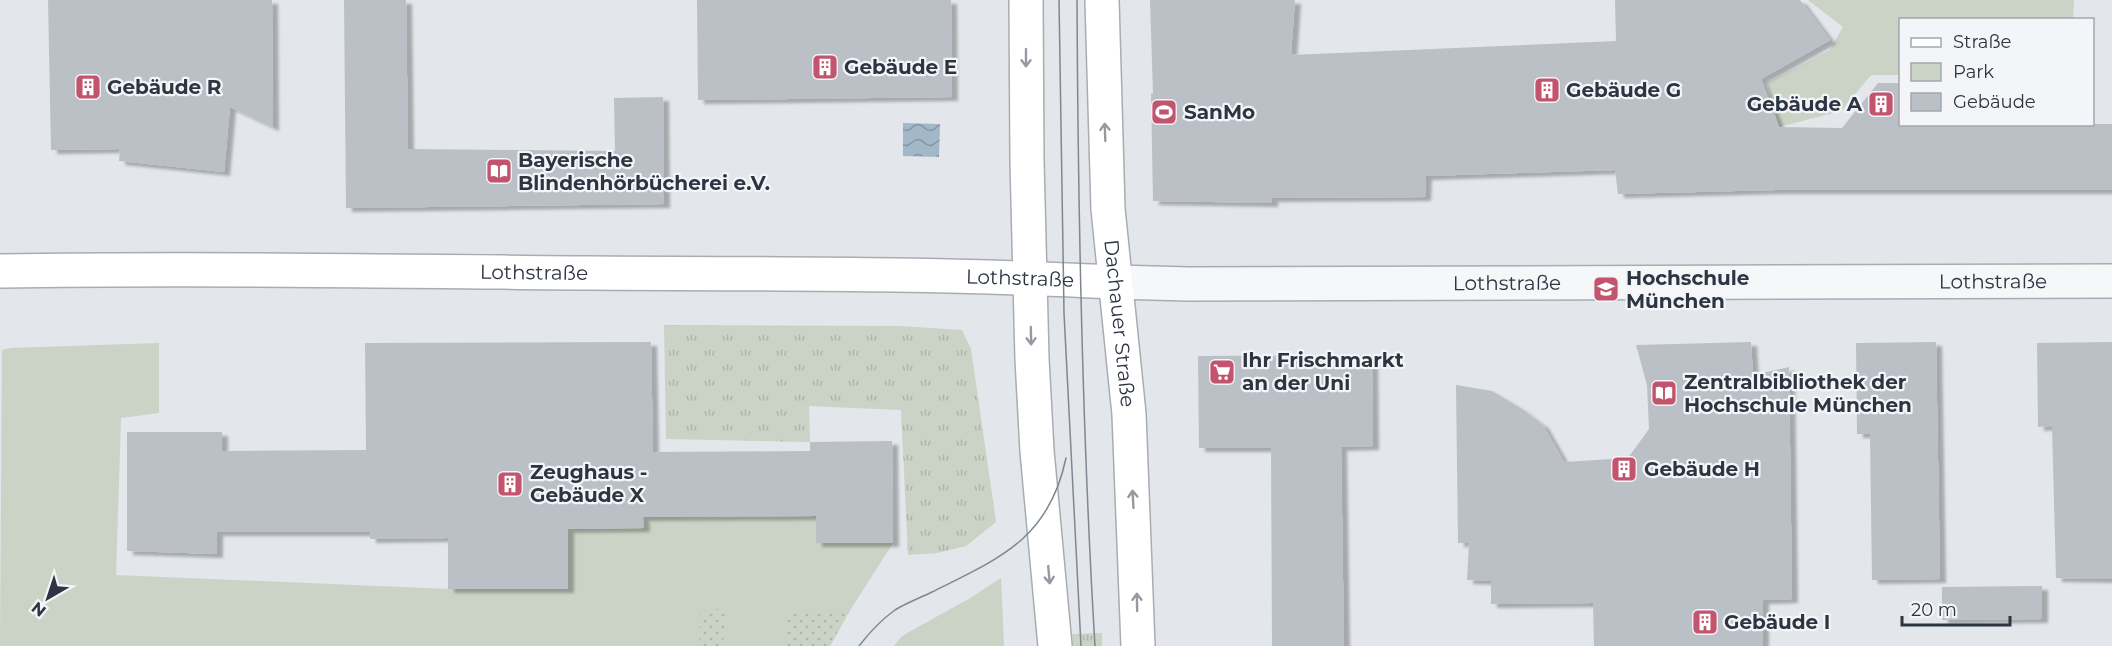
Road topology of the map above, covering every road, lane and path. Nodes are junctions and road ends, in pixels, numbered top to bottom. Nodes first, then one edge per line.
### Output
1 (1026, 0) edge
2 (1102, 0) edge
3 (0, 270) edge
4 (1030, 278) junction
5 (2112, 281) edge
6 (1115, 282) junction
7 (1055, 646) edge
8 (1138, 646) edge

1 -> 4 main road
6 -> 2 main road, Dachauer Straße
3 - 4 main road, Lothstraße
4 - 6 main road, Lothstraße
4 -> 7 main road
5 - 6 street, Lothstraße
8 -> 6 main road, Dachauer Straße

